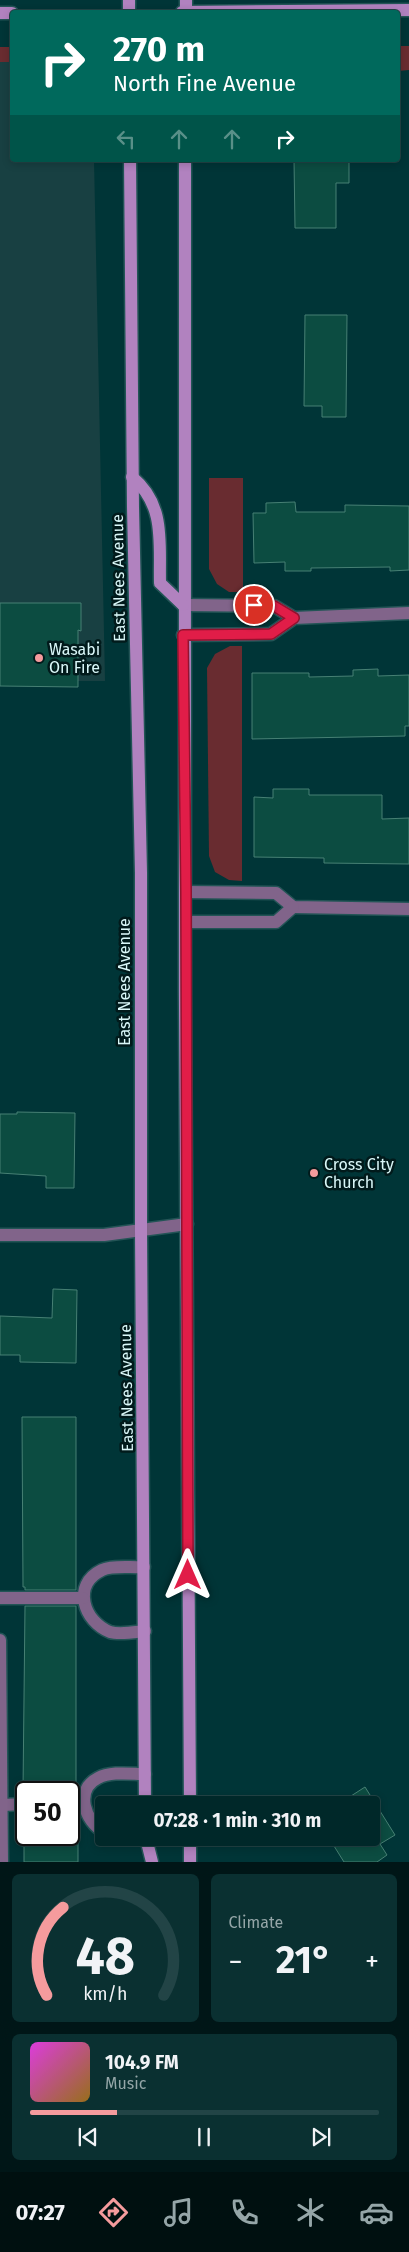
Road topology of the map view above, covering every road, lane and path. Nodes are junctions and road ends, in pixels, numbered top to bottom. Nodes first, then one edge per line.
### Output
1 (130, 162) edge
2 (185, 162) edge
3 (132, 477) junction
4 (183, 605) junction
5 (409, 614) edge
6 (294, 618) junction
7 (183, 635) junction
8 (186, 892) junction
9 (293, 907) junction
10 (409, 909) edge
11 (186, 922) junction
12 (187, 1224) junction
13 (140, 1230) junction
14 (0, 1235) edge
15 (144, 1567) junction
16 (0, 1598) edge
17 (83, 1598) junction
18 (145, 1631) junction
19 (0, 1640) edge
20 (0, 1693) edge
21 (145, 1774) junction
22 (145, 1796) edge
23 (190, 1796) edge
24 (15, 1804) edge
25 (80, 1804) edge
26 (84, 1804) junction
27 (2, 1805) junction
28 (95, 1828) edge
29 (146, 1846) edge
30 (148, 1846) edge
31 (190, 1846) edge
32 (2, 1862) edge
33 (146, 1862) edge
34 (152, 1862) edge
35 (190, 1862) edge

1 - 3 main road, East Nees Avenue
2 - 4 main road
3 - 4 main road
3 - 13 main road, East Nees Avenue
4 - 6 street
4 - 7 main road
5 - 6 street
6 - 7 street
7 - 8 main road
8 - 9 street
8 - 11 main road
9 - 10 street
9 - 11 street
11 - 12 main road
12 - 13 street
12 - 23 main road
13 - 14 street
13 - 15 main road, East Nees Avenue
15 - 17 street
15 - 18 main road, East Nees Avenue
16 - 17 street
17 - 18 street
18 - 21 main road, East Nees Avenue
19 - 20 street
20 - 27 street
21 - 22 main road, East Nees Avenue
21 - 26 street
24 - 27 street
25 - 26 street
26 - 28 street
27 - 32 street
29 - 33 main road
30 - 34 main road
31 - 35 main road

